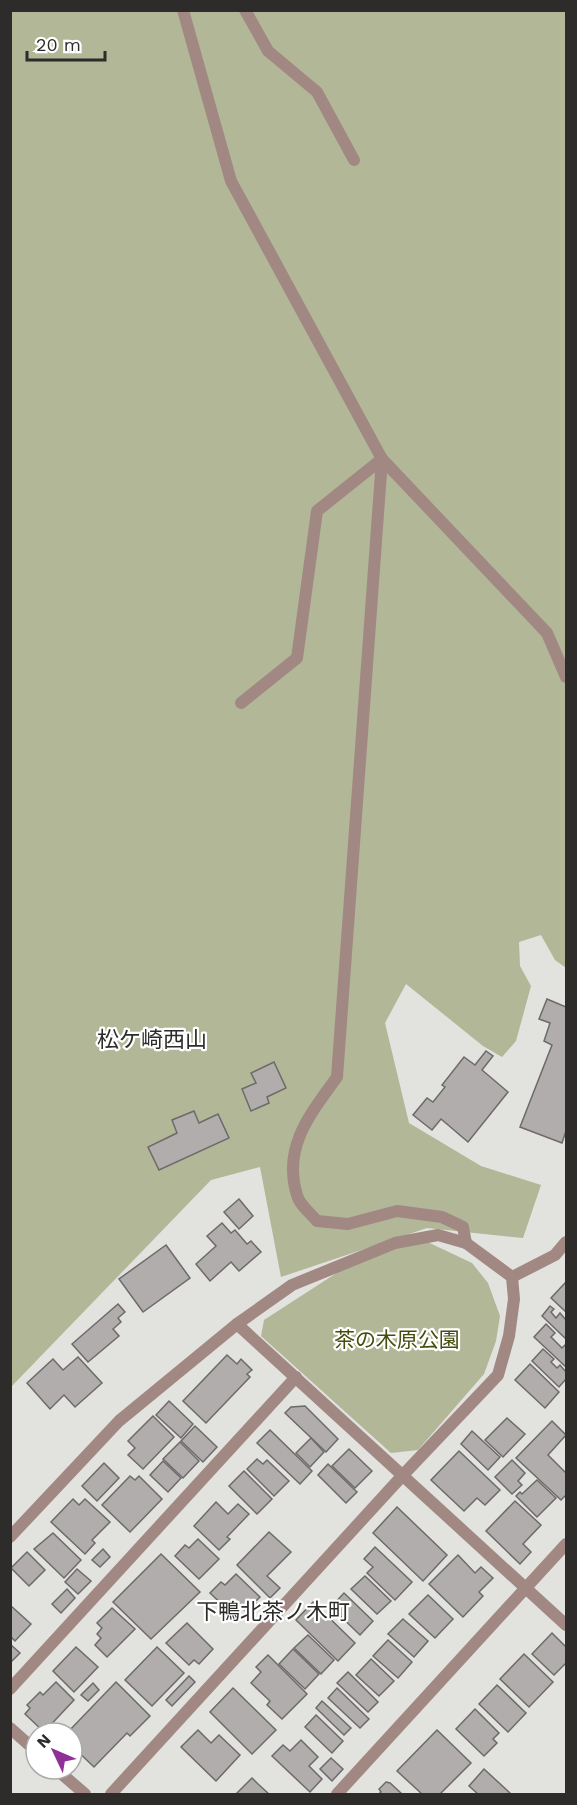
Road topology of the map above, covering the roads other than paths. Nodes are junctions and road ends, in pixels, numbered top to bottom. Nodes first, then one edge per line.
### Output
1 (183, 10) edge
2 (245, 10) edge
3 (354, 160) dead end
4 (382, 459) junction
5 (567, 677) edge
6 (241, 703) dead end
7 (567, 1242) edge
8 (466, 1243) junction
9 (512, 1276) junction
10 (237, 1323) junction
11 (296, 1377) junction
12 (402, 1475) junction
13 (10, 1537) edge
14 (567, 1544) edge
15 (526, 1588) junction
16 (567, 1625) edge
17 (10, 1689) edge
18 (10, 1728) edge
19 (24, 1740) edge
20 (70, 1781) edge
21 (85, 1794) edge
22 (111, 1794) edge
23 (337, 1794) edge

1 - 4 street
2 - 3 street
4 - 5 street
4 - 6 street
4 - 8 street
7 - 9 street
8 - 9 street
8 - 10 street
9 - 12 street
10 - 11 street
10 - 13 street
11 - 12 street
11 - 17 street
12 - 15 street
12 - 22 street
14 - 15 street
15 - 16 street
15 - 23 street
18 - 19 street
20 - 21 street

